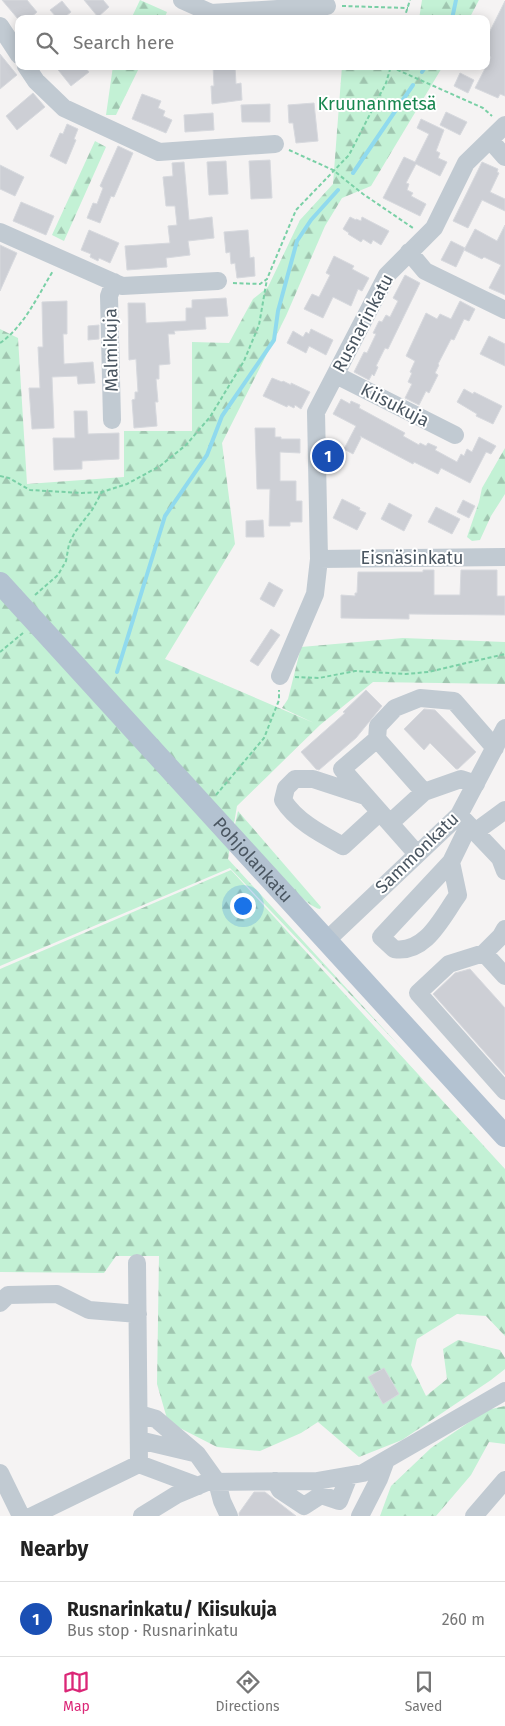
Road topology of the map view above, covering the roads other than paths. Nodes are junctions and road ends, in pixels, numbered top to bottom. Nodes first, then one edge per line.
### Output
1 (182, 0) edge
2 (327, 6) road end
3 (0, 26) edge
4 (15, 49) edge
5 (29, 70) edge
6 (501, 123) edge
7 (490, 140) junction
8 (275, 144) road end
9 (505, 157) edge
10 (0, 232) edge
11 (409, 252) junction
12 (218, 281) road end
13 (114, 282) junction
14 (505, 310) edge
15 (336, 375) junction
16 (112, 420) dead end
17 (455, 435) dead end
18 (505, 557) edge
19 (319, 558) junction
20 (0, 583) edge
21 (280, 676) road end
22 (505, 728) edge
23 (376, 739) junction
24 (494, 748) junction
25 (476, 784) junction
26 (424, 792) junction
27 (366, 796) junction
28 (505, 810) edge
29 (385, 818) junction
30 (468, 824) junction
31 (417, 854) junction
32 (451, 862) junction
33 (505, 871) edge
34 (505, 929) edge
35 (327, 940) junction
36 (484, 953) junction
37 (505, 976) edge
38 (505, 1091) edge
39 (505, 1136) edge
40 (136, 1264) dead end
41 (0, 1303) edge
42 (138, 1314) junction
43 (505, 1391) edge
44 (140, 1414) junction
45 (140, 1440) junction
46 (197, 1454) junction
47 (386, 1460) junction
48 (139, 1464) junction
49 (0, 1473) edge
50 (349, 1476) junction
51 (505, 1480) edge
52 (275, 1481) junction
53 (217, 1482) junction
54 (198, 1486) junction
55 (5, 1494) edge
56 (21, 1516) edge
57 (32, 1516) edge
58 (144, 1516) edge
59 (229, 1516) edge
60 (360, 1516) edge
61 (474, 1516) edge

1 - 2 street
3 - 4 street
5 - 8 street
6 - 7 street, Rusnarinkatu
7 - 9 street
7 - 11 street, Rusnarinkatu
10 - 13 street
11 - 14 street
11 - 15 street, Rusnarinkatu
12 - 13 street
13 - 16 street, Malmikuja
15 - 17 street, Kiisukuja
15 - 19 street, Rusnarinkatu
18 - 19 street, Eisnäsinkatu
19 - 21 street, Rusnarinkatu
20 - 35 main road, Pohjolankatu
22 - 24 street, Sammonkatu
23 - 24 street
23 - 26 street
23 - 27 street
24 - 25 street, Sammonkatu
25 - 26 street
25 - 30 street, Sammonkatu
26 - 29 street
27 - 29 street
27 - 29 street
28 - 30 street
29 - 31 street
30 - 31 street, Sammonkatu
30 - 32 street
30 - 33 street
31 - 35 street, Sammonkatu
32 - 32 street
34 - 36 street
35 - 39 main road, Pohjolankatu
36 - 37 street
36 - 38 street
40 - 42 street
41 - 42 street
42 - 44 street
43 - 47 street
44 - 45 street
44 - 46 street
45 - 46 street
45 - 48 street
46 - 53 street
47 - 50 street
47 - 60 street
48 - 54 street
48 - 57 street
49 - 55 street
50 - 52 street
50 - 52 street
51 - 61 street
52 - 53 street
53 - 54 street
53 - 59 street
54 - 58 street
55 - 56 street

